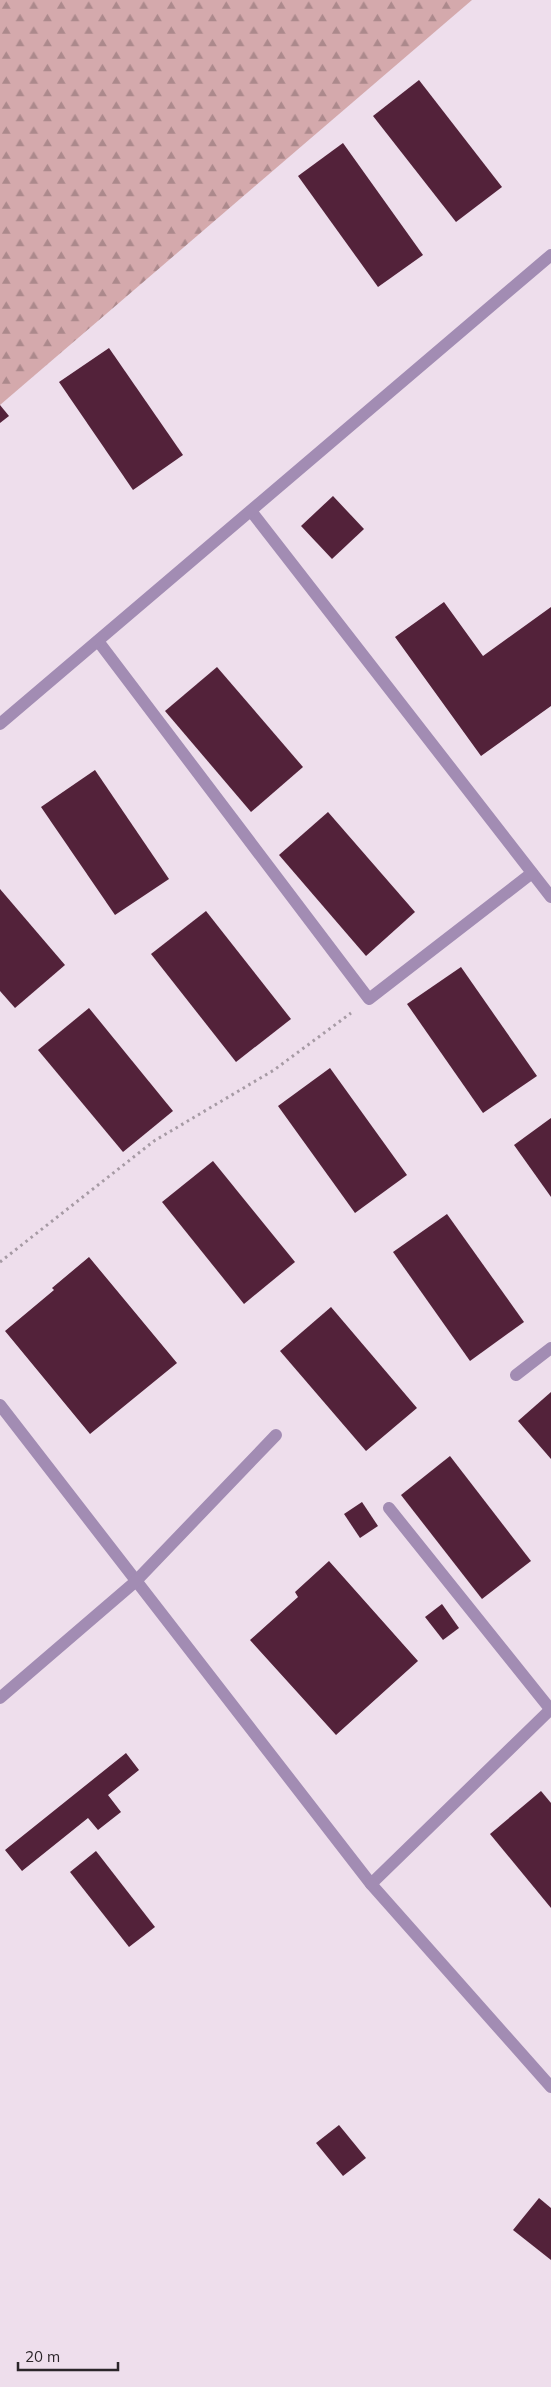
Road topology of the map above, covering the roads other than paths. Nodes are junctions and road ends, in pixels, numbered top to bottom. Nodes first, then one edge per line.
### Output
1 (551, 255) edge
2 (251, 511) junction
3 (98, 641) junction
4 (0, 724) edge
5 (532, 873) junction
6 (551, 897) edge
7 (551, 1348) edge
8 (516, 1375) dead end
9 (0, 1405) edge
10 (276, 1435) dead end
11 (389, 1508) dead end
12 (135, 1582) junction
13 (0, 1698) edge
14 (551, 1710) edge
15 (371, 1884) junction
16 (551, 2087) edge

1 - 2 street
2 - 3 street
2 - 5 street
3 - 4 street
3 - 5 street
5 - 6 street
7 - 8 street
9 - 12 street
10 - 12 street
11 - 14 street
12 - 13 street
12 - 15 street
14 - 15 street
15 - 16 street

